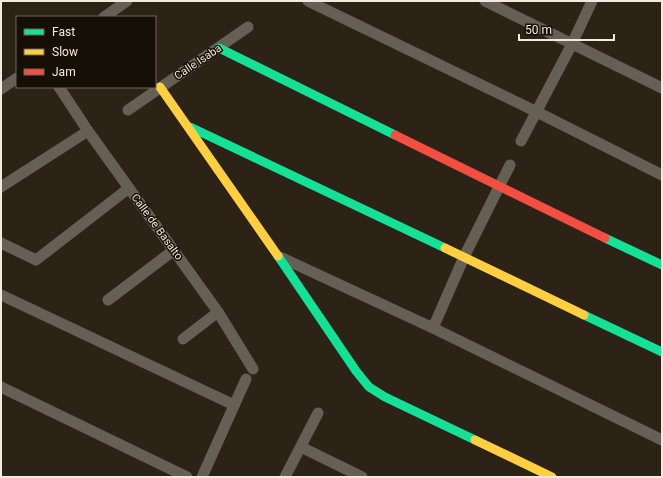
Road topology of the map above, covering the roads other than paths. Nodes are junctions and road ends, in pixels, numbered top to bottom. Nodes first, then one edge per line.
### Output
1 (127, 1) edge
2 (308, 1) edge
3 (485, 1) edge
4 (592, 1) edge
5 (105, 16) edge
6 (248, 27) dead end
7 (572, 44) junction
8 (219, 48) junction
9 (16, 79) edge
10 (160, 87) junction
11 (60, 88) edge
12 (662, 88) edge
13 (1, 89) edge
14 (128, 110) dead end
15 (536, 112) junction
16 (190, 127) junction
17 (88, 131) junction
18 (521, 142) dead end
19 (510, 165) dead end
20 (662, 175) edge
21 (1, 187) edge
22 (499, 187) junction
23 (129, 188) junction
24 (1, 242) edge
25 (174, 250) junction
26 (279, 257) junction
27 (464, 257) junction
28 (662, 265) edge
29 (1, 295) edge
30 (108, 300) dead end
31 (218, 312) junction
32 (433, 328) junction
33 (183, 338) dead end
34 (662, 352) edge
35 (253, 369) dead end
36 (246, 379) dead end
37 (1, 387) edge
38 (234, 405) junction
39 (318, 413) dead end
40 (662, 440) edge
41 (301, 447) junction
42 (173, 474) edge
43 (187, 477) edge
44 (202, 477) edge
45 (285, 477) edge
46 (362, 477) edge
47 (552, 477) edge

1 - 5 street
2 - 15 street
3 - 7 street
4 - 7 street
6 - 8 street, Calle Isaba
7 - 12 street
7 - 15 street
8 - 10 street, Calle Isaba
8 - 22 street
9 - 13 street
10 - 14 street, Calle Isaba
10 - 16 street
11 - 17 street, Calle de Basalto
15 - 18 street
15 - 20 street
16 - 26 street
16 - 27 street
17 - 21 street
17 - 23 street, Calle de Basalto
19 - 22 street
22 - 27 street
22 - 28 street
23 - 24 street
23 - 25 street, Calle de Basalto
25 - 30 street
25 - 31 street, Calle de Basalto
26 - 32 street
26 - 47 street
27 - 32 street
27 - 34 street
29 - 38 street
31 - 33 street
31 - 35 street, Calle de Basalto
32 - 40 street
36 - 38 street
37 - 42 street
38 - 44 street
39 - 41 street
41 - 45 street
41 - 46 street
42 - 43 street

